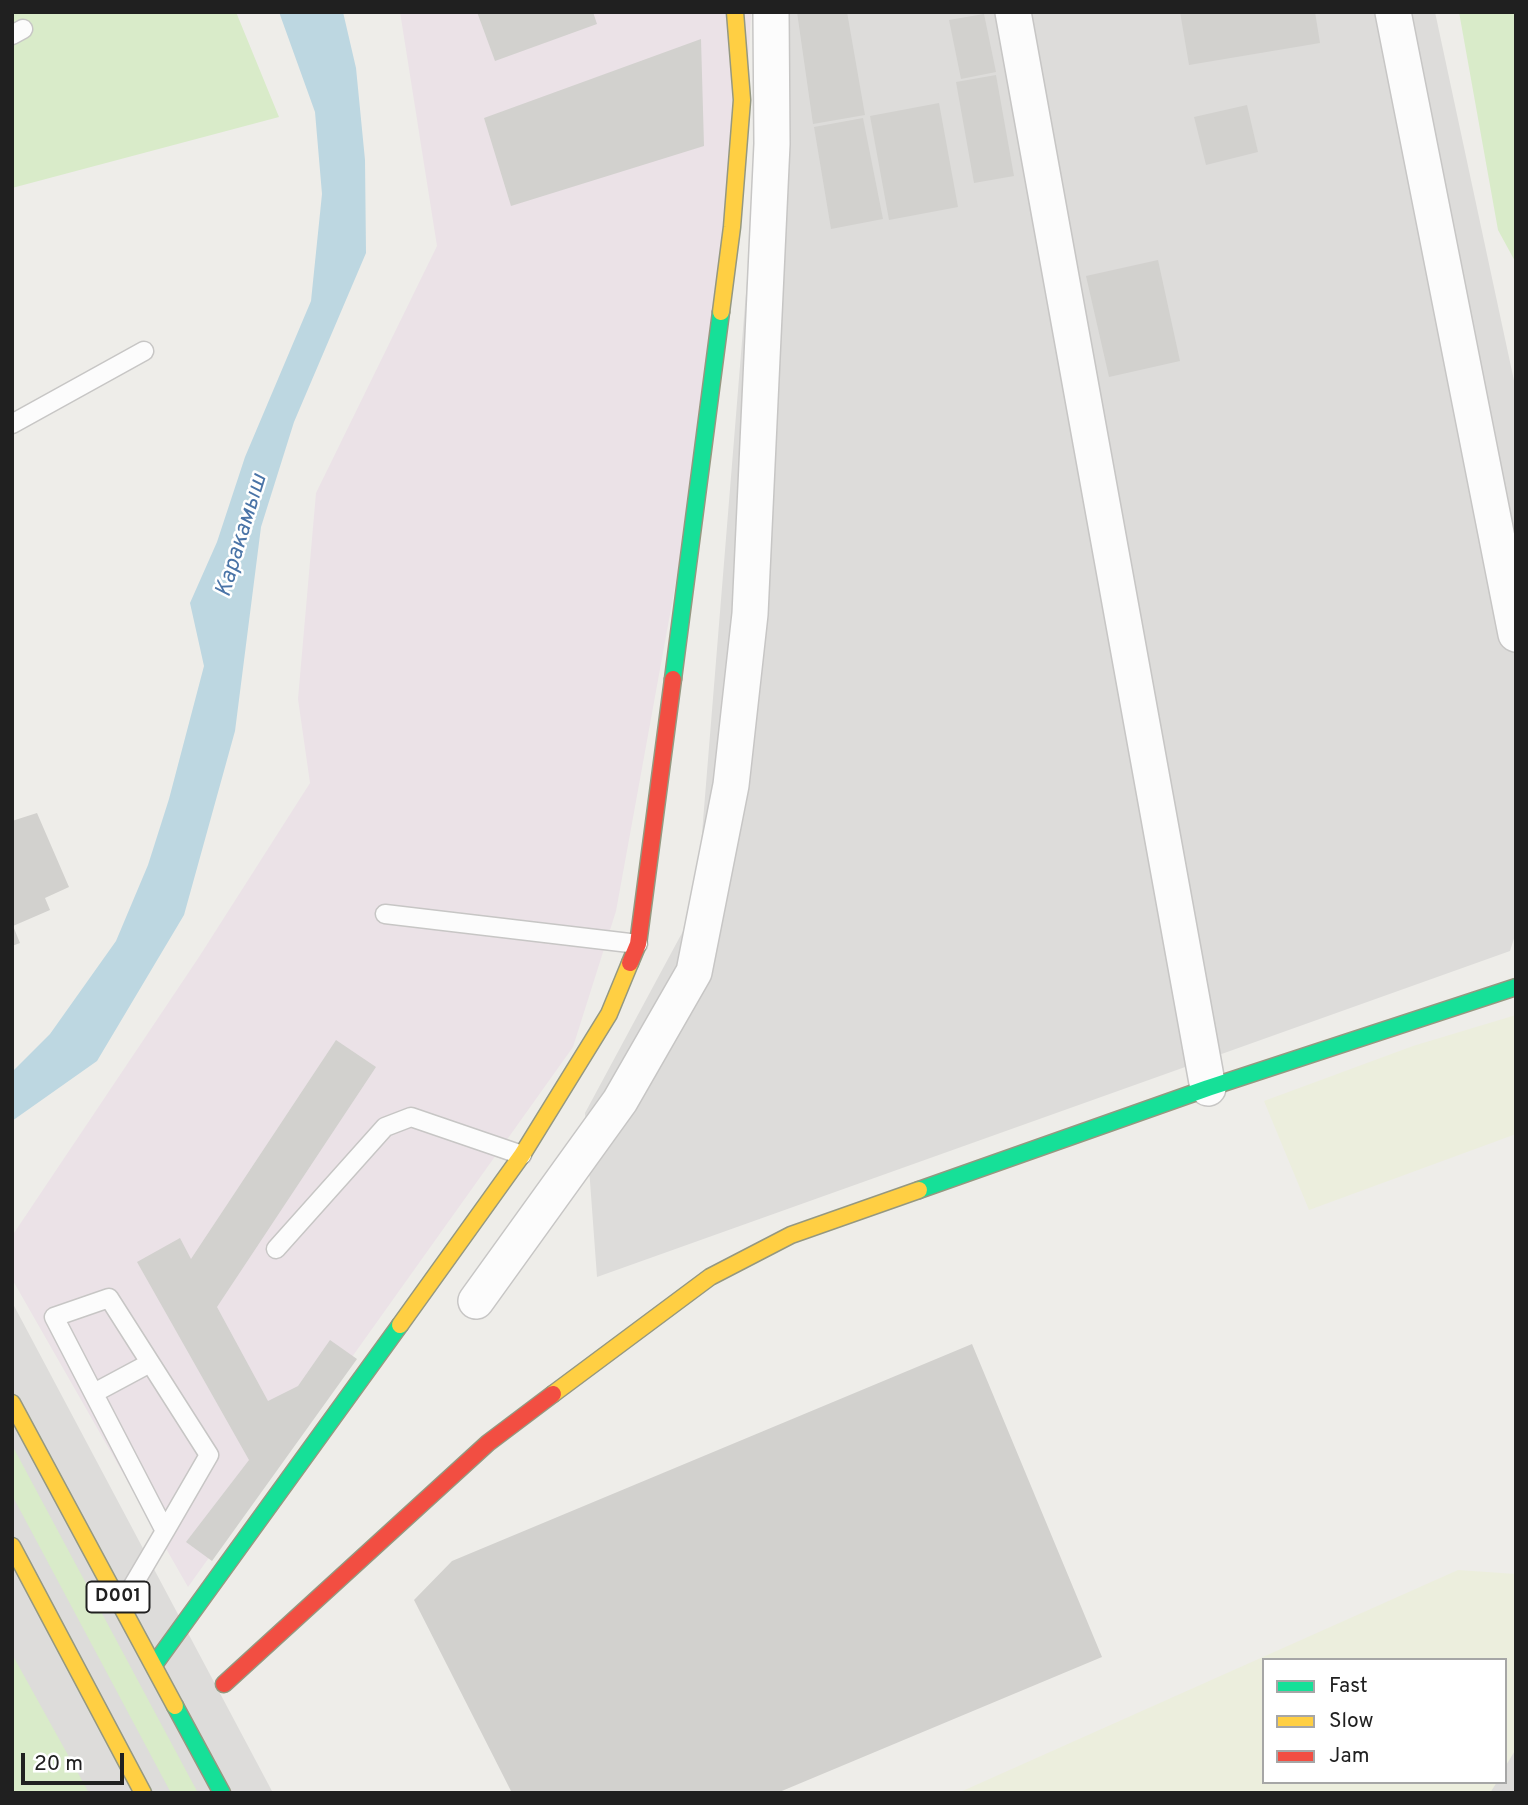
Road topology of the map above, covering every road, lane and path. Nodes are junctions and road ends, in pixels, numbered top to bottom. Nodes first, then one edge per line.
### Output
1 (735, 12) edge
2 (771, 12) edge
3 (1013, 12) edge
4 (1393, 12) edge
5 (144, 351) dead end
6 (12, 424) edge
7 (1516, 634) edge
8 (385, 914) dead end
9 (638, 944) junction
10 (1516, 987) edge
11 (1208, 1088) junction
12 (523, 1155) junction
13 (276, 1249) dead end
14 (475, 1301) dead end
15 (150, 1363) junction
16 (94, 1393) junction
17 (12, 1403) edge
18 (165, 1531) junction
19 (12, 1546) edge
20 (122, 1604) junction
21 (153, 1665) junction
22 (224, 1685) dead end
23 (143, 1793) edge
24 (222, 1793) edge

1 - 9 main road
2 - 14 street
3 - 11 street
4 - 7 street
5 - 6 lane
8 - 9 lane
9 - 12 main road
10 - 11 main road
11 - 22 main road
12 - 13 lane
12 - 21 main road
15 - 16 lane
15 - 16 lane
15 - 18 lane
16 - 18 lane
17 - 20 main road, D001
18 - 20 lane
19 - 23 main road
20 - 21 main road, D001
21 - 24 main road, D001

